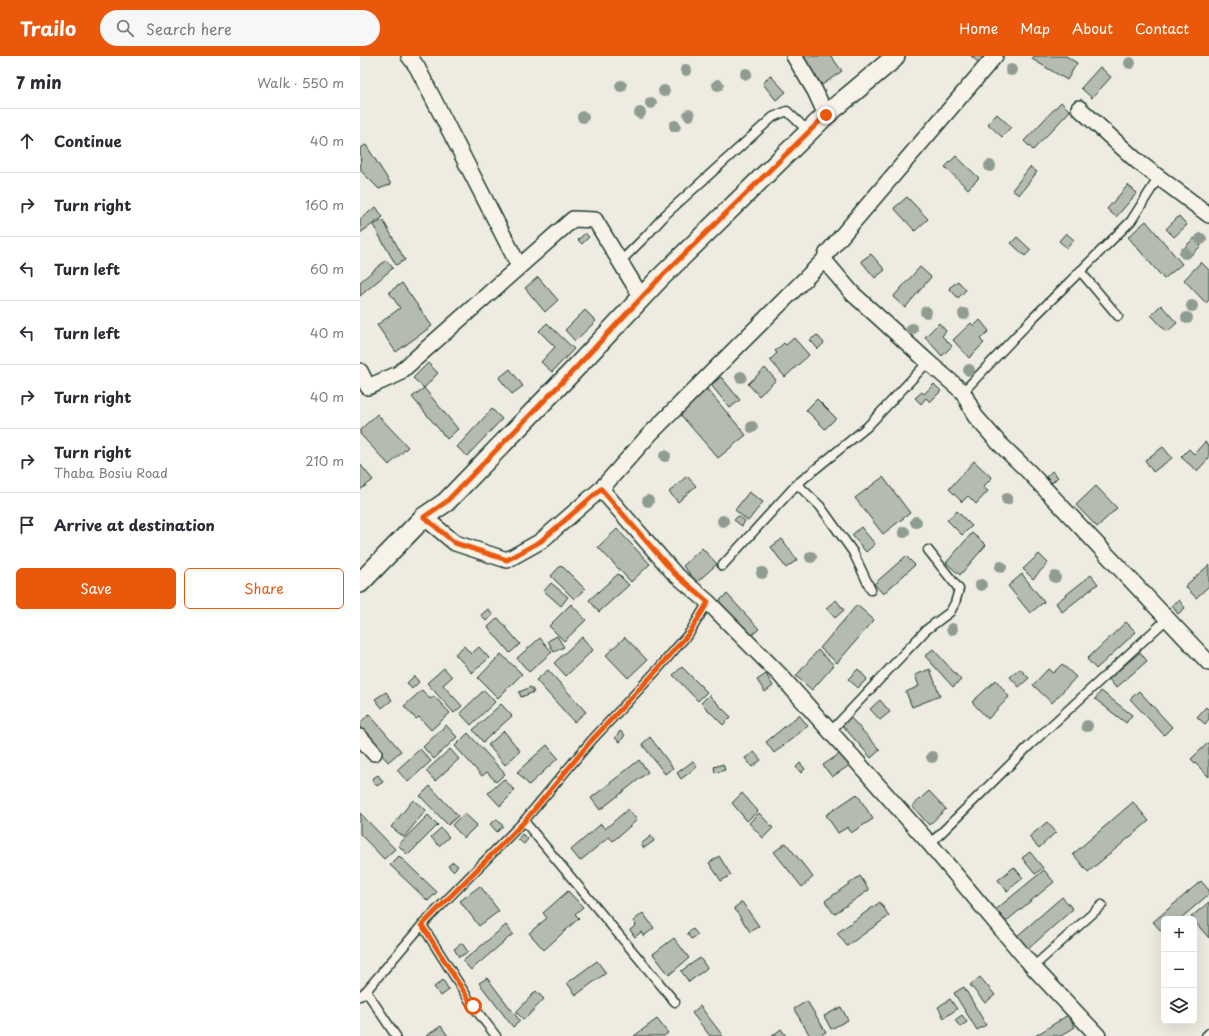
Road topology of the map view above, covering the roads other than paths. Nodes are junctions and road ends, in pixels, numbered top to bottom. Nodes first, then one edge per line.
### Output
1 (409, 56) edge
2 (794, 56) edge
3 (895, 56) edge
4 (995, 56) edge
5 (1079, 108) dead end
6 (826, 115) junction
7 (809, 132) junction
8 (1159, 177) junction
9 (1209, 215) edge
10 (824, 260) junction
11 (621, 261) junction
12 (519, 266) junction
13 (1080, 271) junction
14 (642, 298) junction
15 (1118, 316) dead end
16 (928, 362) junction
17 (360, 371) edge
18 (364, 390) edge
19 (963, 392) junction
20 (797, 484) junction
21 (601, 489) junction
22 (424, 517) junction
23 (928, 550) dead end
24 (722, 566) dead end
25 (360, 583) edge
26 (871, 590) dead end
27 (708, 602) junction
28 (1168, 618) junction
29 (1209, 663) edge
30 (830, 732) junction
31 (360, 737) edge
32 (374, 753) dead end
33 (524, 822) junction
34 (930, 844) junction
35 (1102, 905) dead end
36 (422, 925) junction
37 (1033, 967) junction
38 (363, 994) edge
39 (675, 1002) dead end
40 (1209, 1033) edge
41 (396, 1036) edge
42 (496, 1036) edge
43 (1098, 1036) edge
44 (1206, 1036) edge

1 - 12 street
2 - 6 street
3 - 6 street
4 - 10 street
5 - 8 street
6 - 7 street
7 - 11 lane
7 - 14 street
8 - 9 street
8 - 13 lane
10 - 16 street
10 - 21 street
11 - 12 street
11 - 14 street
12 - 18 street
13 - 15 lane
13 - 19 lane
14 - 22 street
16 - 19 street
16 - 20 lane
17 - 18 street
19 - 28 street
20 - 24 lane
20 - 26 lane
21 - 22 street
21 - 27 street
22 - 25 street
23 - 30 lane
27 - 30 street
27 - 33 lane
28 - 29 street
28 - 34 lane
30 - 34 street
31 - 32 street
33 - 36 lane
33 - 39 lane
34 - 37 street
35 - 37 lane
36 - 38 lane
36 - 42 lane
37 - 43 street
38 - 41 lane
40 - 44 lane

